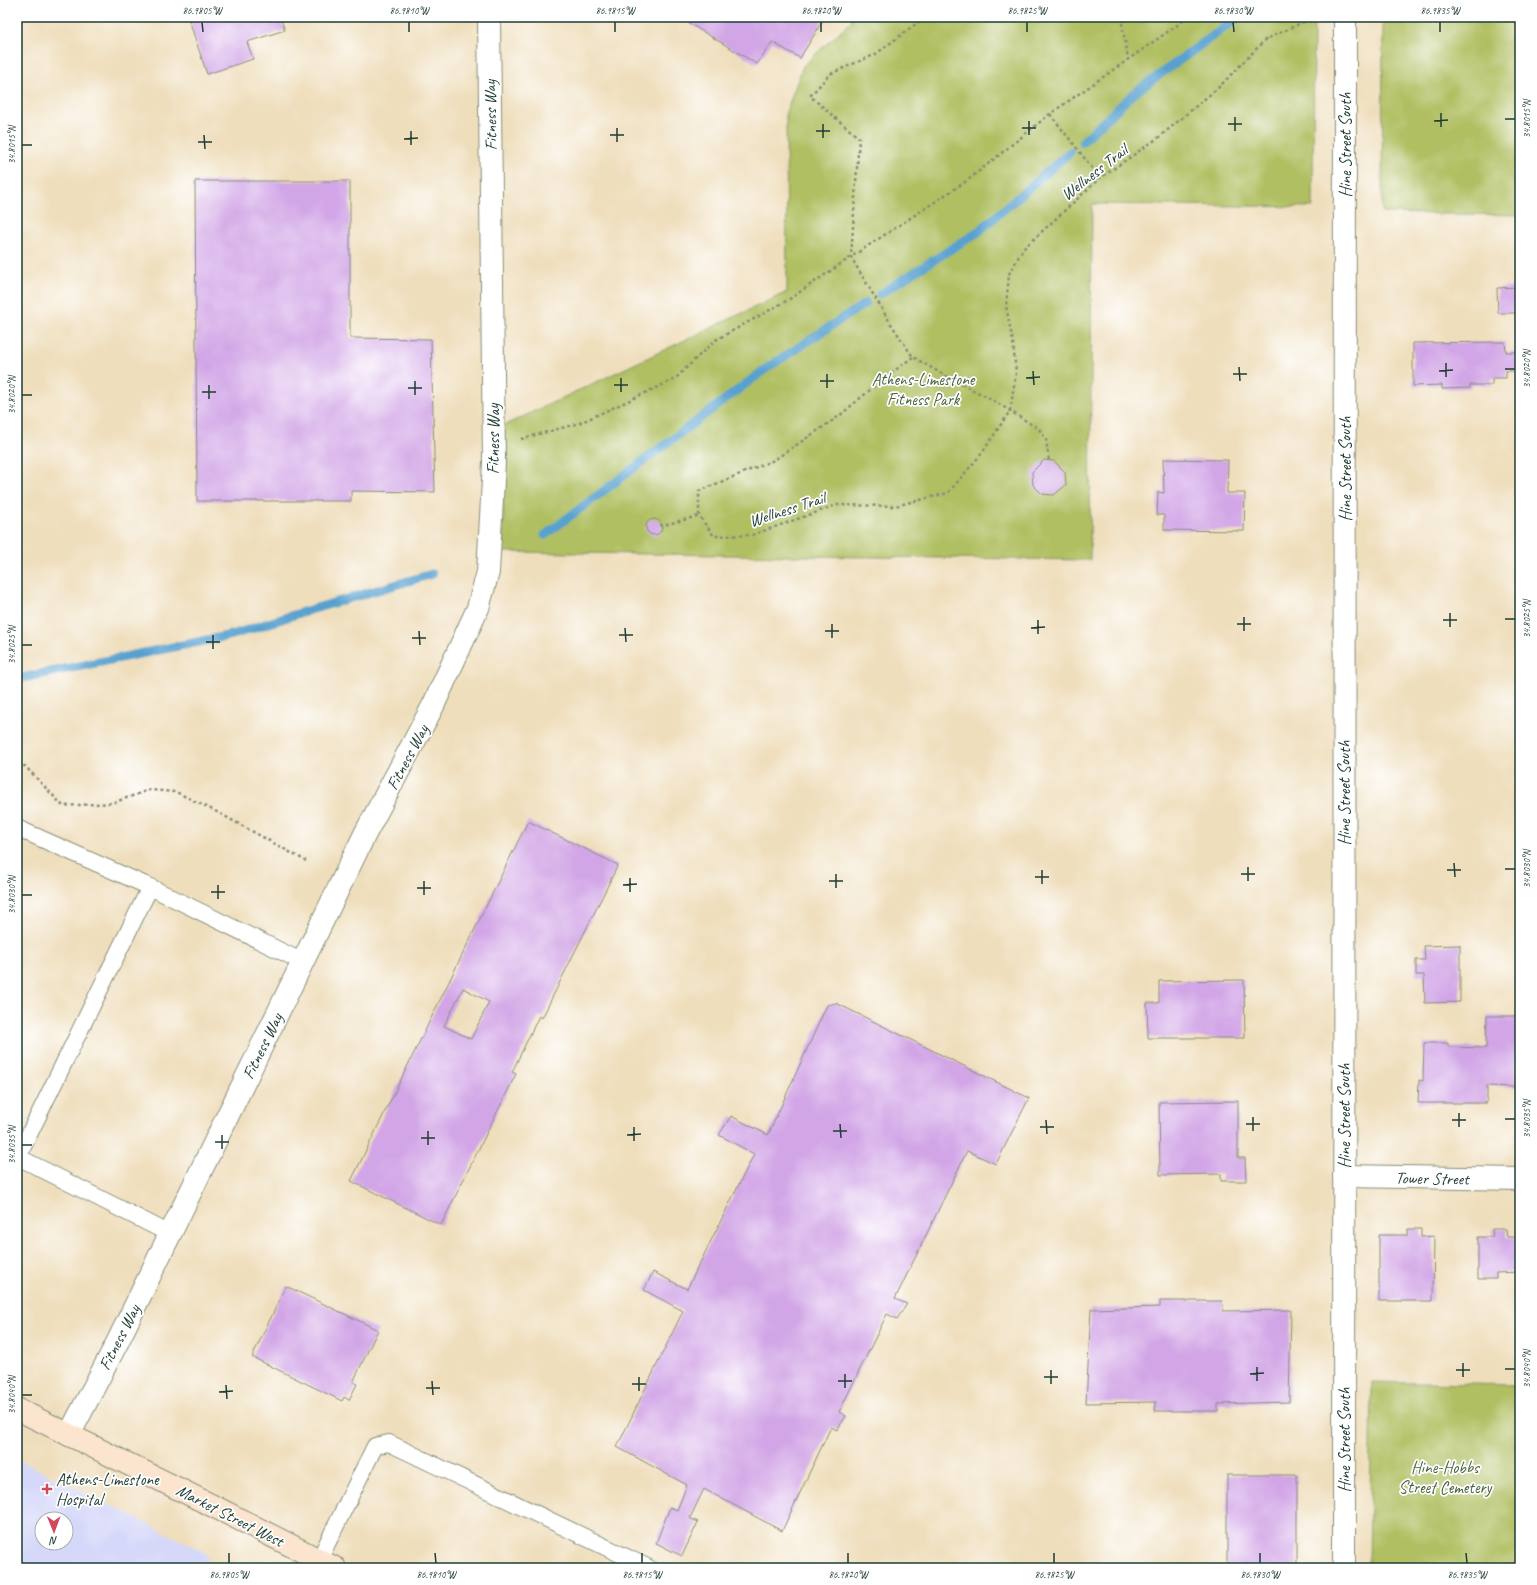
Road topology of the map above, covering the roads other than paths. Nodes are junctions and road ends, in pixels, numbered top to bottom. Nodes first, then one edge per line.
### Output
1 (489, 17) edge
2 (1345, 17) edge
3 (17, 828) edge
4 (150, 887) junction
5 (303, 962) junction
6 (17, 1156) edge
7 (1344, 1176) junction
8 (1520, 1179) edge
9 (170, 1234) junction
10 (17, 1409) edge
11 (69, 1435) junction
12 (327, 1564) edge
13 (649, 1568) edge
14 (1344, 1568) edge

1 - 5 street, Fitness Way
2 - 7 street, Hine Street South
3 - 4 lane
4 - 5 lane
4 - 6 lane
5 - 9 street, Fitness Way
6 - 9 lane
7 - 8 street, Tower Street
7 - 14 street, Hine Street South
9 - 11 street, Fitness Way
10 - 11 main road, Market Street West
11 - 12 main road, Market Street West
12 - 13 lane

